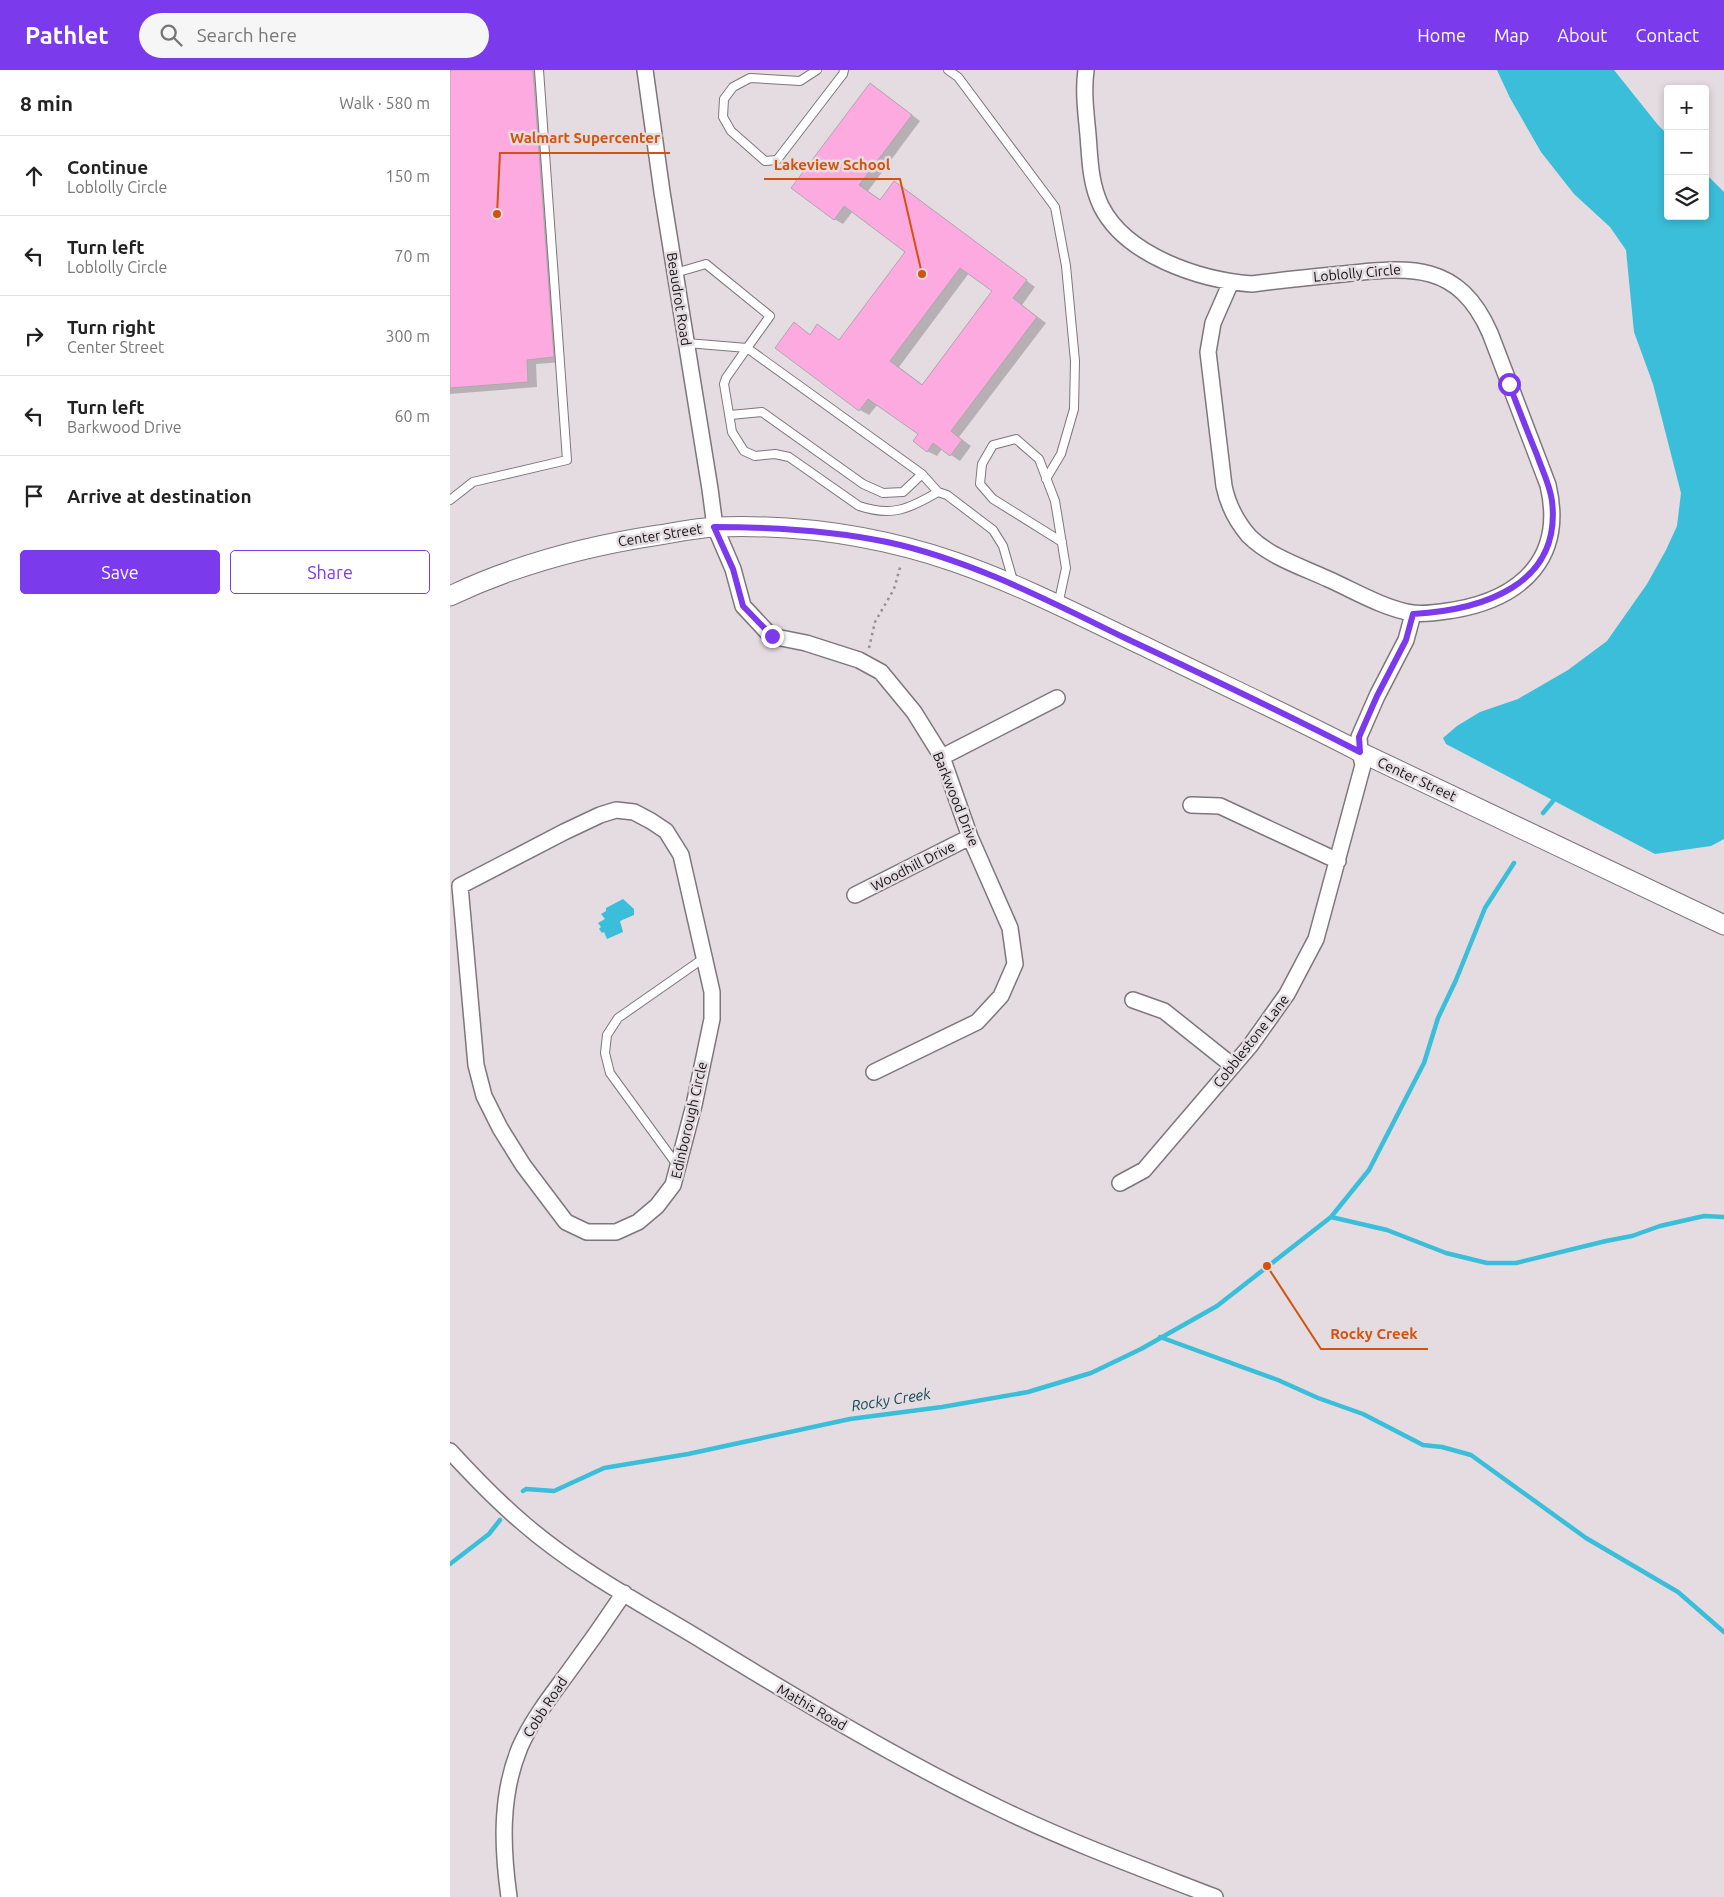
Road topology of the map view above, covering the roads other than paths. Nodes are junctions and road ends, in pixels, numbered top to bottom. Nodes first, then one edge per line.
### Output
1 (539, 70) edge
2 (646, 70) edge
3 (817, 70) edge
4 (844, 70) edge
5 (948, 70) edge
6 (1086, 70) edge
7 (675, 273) junction
8 (1231, 282) junction
9 (686, 343) junction
10 (747, 348) junction
11 (730, 414) junction
12 (922, 474) junction
13 (1046, 479) junction
14 (938, 492) junction
15 (450, 500) edge
16 (714, 527) junction
17 (1062, 542) junction
18 (1015, 586) junction
19 (450, 596) edge
20 (1058, 605) junction
21 (1413, 614) junction
22 (1057, 698) dead end
23 (1360, 752) junction
24 (942, 757) junction
25 (1191, 805) dead end
26 (970, 837) junction
27 (1338, 861) junction
28 (455, 888) edge
29 (855, 895) dead end
30 (1724, 925) edge
31 (704, 958) junction
32 (1133, 1000) dead end
33 (1233, 1066) junction
34 (874, 1072) dead end
35 (679, 1167) junction
36 (1120, 1183) dead end
37 (450, 1451) edge
38 (624, 1593) junction
39 (509, 1897) edge
40 (1215, 1897) edge

1 - 15 lane
2 - 7 street, Beaudrot Road
3 - 4 lane
5 - 13 lane
6 - 8 street, Loblolly Circle
7 - 9 street, Beaudrot Road
7 - 10 lane
8 - 21 street, Loblolly Circle
8 - 21 street, Loblolly Circle
9 - 10 lane
9 - 16 street, Beaudrot Road
10 - 11 lane
10 - 12 lane
11 - 12 lane
11 - 14 lane
12 - 14 lane
13 - 17 lane
13 - 17 lane
14 - 18 lane
16 - 18 street, Center Street
16 - 19 street, Center Street
16 - 24 street, Barkwood Drive
17 - 20 lane
18 - 20 street, Center Street
20 - 23 street, Center Street
21 - 23 street
22 - 24 street
23 - 27 street, Cobblestone Lane
23 - 30 street, Center Street
24 - 26 street, Barkwood Drive
25 - 27 street
26 - 29 street, Woodhill Drive
26 - 34 street, Barkwood Drive
27 - 33 street, Cobblestone Lane
28 - 31 street, Edinborough Circle
28 - 35 street, Edinborough Circle
31 - 35 street, Edinborough Circle
31 - 35 lane
32 - 33 street
33 - 36 street, Cobblestone Lane
37 - 38 street, Mathis Road
38 - 39 street, Cobb Road
38 - 40 street, Mathis Road

